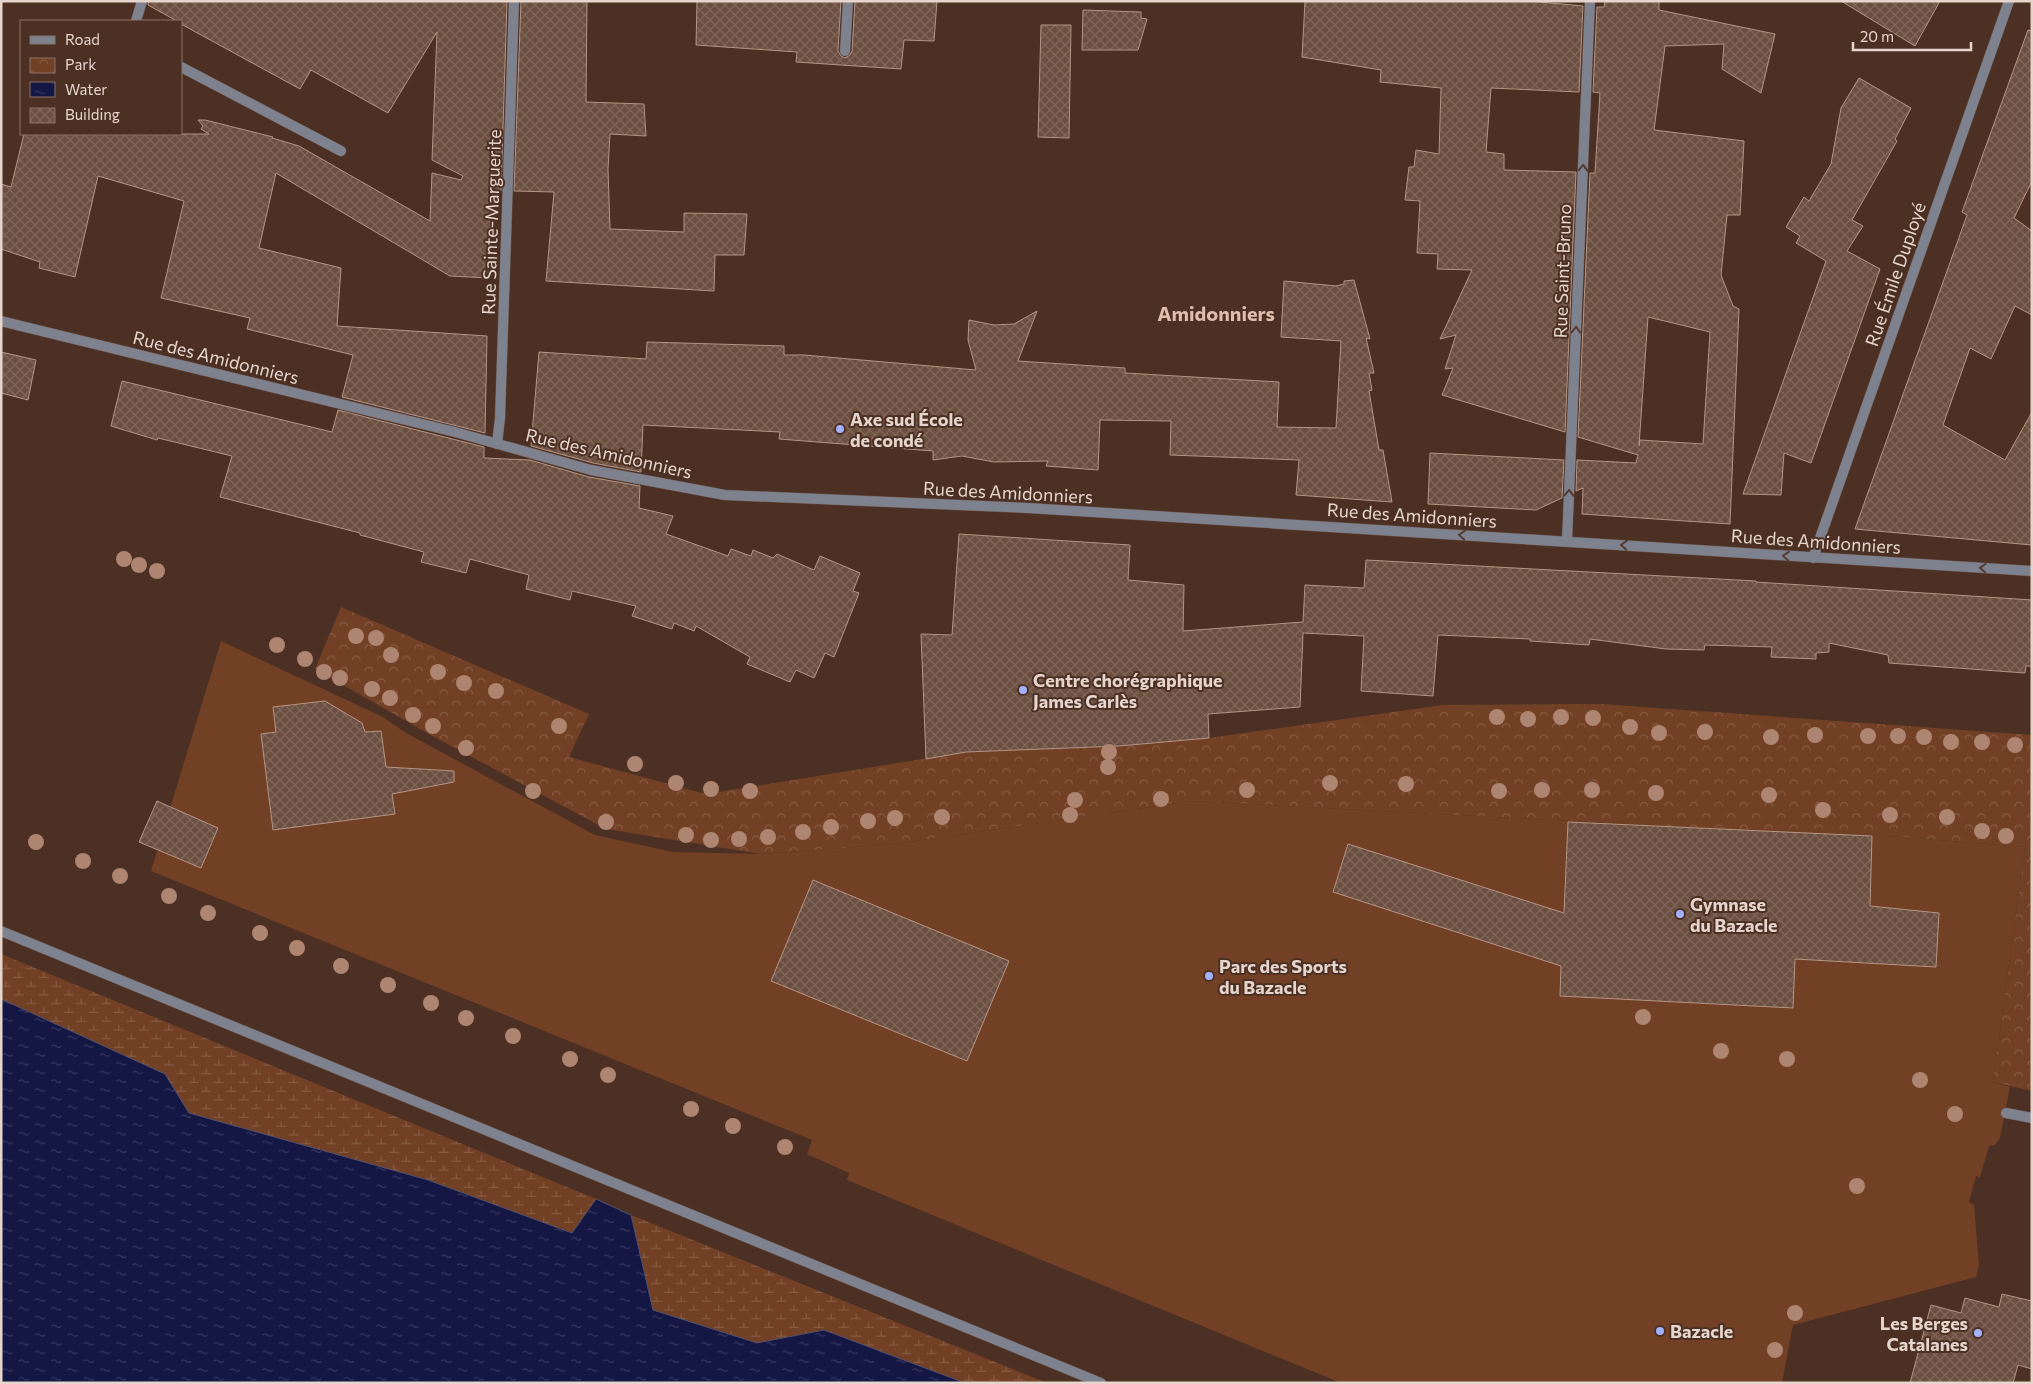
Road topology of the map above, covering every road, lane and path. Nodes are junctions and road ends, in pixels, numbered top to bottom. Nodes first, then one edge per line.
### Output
1 (142, 1) edge
2 (514, 1) edge
3 (848, 1) edge
4 (1590, 1) edge
5 (2009, 1) edge
6 (136, 20) edge
7 (845, 51) dead end
8 (182, 68) edge
9 (342, 151) dead end
10 (1, 321) edge
11 (497, 444) junction
12 (1567, 541) junction
13 (1813, 558) junction
14 (2032, 571) edge
15 (1, 931) edge
16 (2006, 1113) dead end
17 (2032, 1118) edge
18 (1101, 1383) edge

1 - 6 street
2 - 11 street, Rue Sainte-Marguerite
3 - 7 street
12 -> 4 street, Rue Saint-Bruno
5 - 13 street, Rue Émile Duployé
8 - 9 street
10 - 11 street, Rue des Amidonniers
12 -> 11 street, Rue des Amidonniers
13 -> 12 street, Rue des Amidonniers
14 -> 13 street, Rue des Amidonniers
15 - 18 street
16 - 17 street

